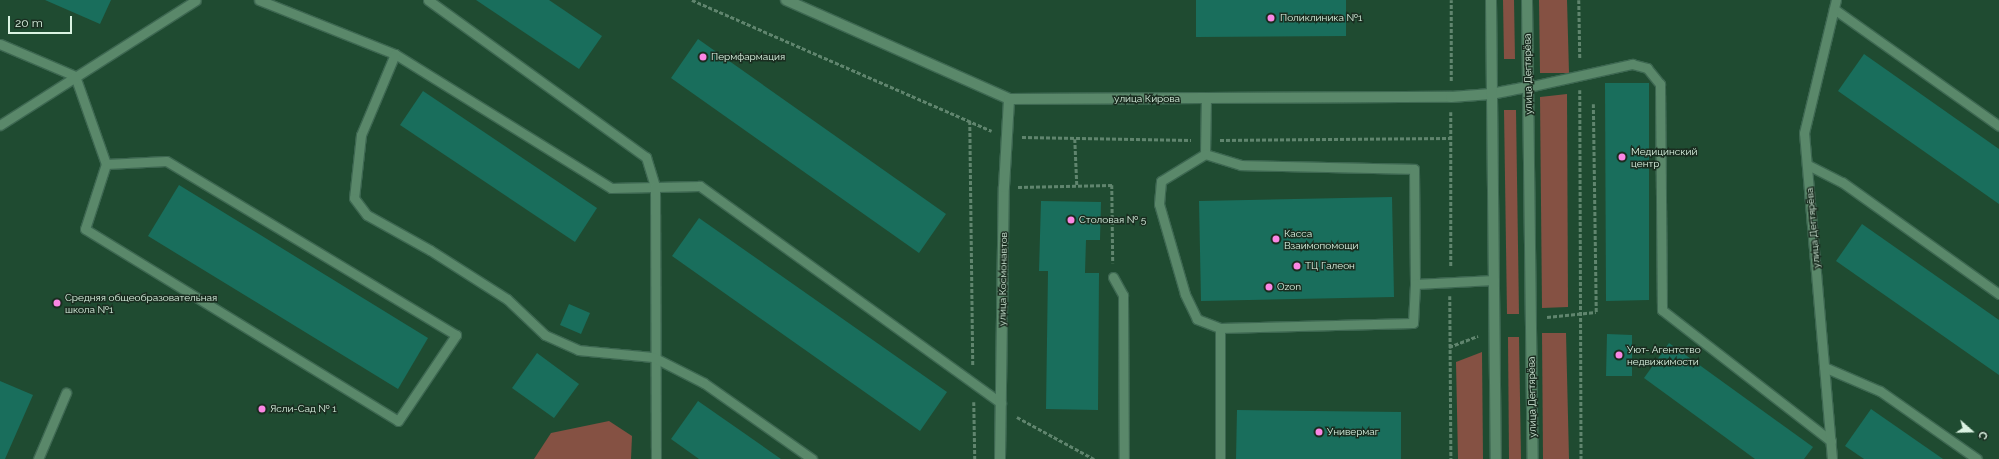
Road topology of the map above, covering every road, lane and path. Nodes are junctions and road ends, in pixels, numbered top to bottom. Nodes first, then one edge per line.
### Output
1 (196, 0) edge
2 (259, 0) edge
3 (428, 0) edge
4 (692, 0) edge
5 (786, 0) edge
6 (1451, 0) edge
7 (1491, 0) edge
8 (1527, 0) edge
9 (1579, 0) edge
10 (1835, 5) edge
11 (0, 44) edge
12 (395, 54) junction
13 (1580, 74) junction
14 (75, 76) junction
15 (1528, 87) junction
16 (1491, 94) junction
17 (1451, 97) junction
18 (1009, 99) junction
19 (1206, 99) junction
20 (1594, 104) dead end
21 (970, 121) junction
22 (0, 125) edge
23 (1999, 126) edge
24 (1006, 137) junction
25 (1450, 138) junction
26 (1075, 139) junction
27 (1205, 140) junction
28 (1205, 154) junction
29 (106, 164) junction
30 (1808, 165) junction
31 (1077, 185) junction
32 (655, 186) junction
33 (1004, 187) junction
34 (1112, 246) dead end
35 (1113, 277) dead end
36 (1494, 280) junction
37 (1451, 283) junction
38 (1414, 284) junction
39 (1999, 294) edge
40 (1579, 311) junction
41 (1531, 320) junction
42 (1220, 328) junction
43 (1494, 330) junction
44 (1449, 347) junction
45 (653, 357) junction
46 (1824, 367) junction
47 (974, 383) junction
48 (66, 393) dead end
49 (1001, 402) junction
50 (1831, 441) junction
51 (38, 459) edge
52 (656, 459) edge
53 (812, 459) edge
54 (975, 459) edge
55 (1000, 459) edge
56 (1094, 459) edge
57 (1124, 459) edge
58 (1220, 459) edge
59 (1451, 459) edge
60 (1496, 459) edge
61 (1533, 459) edge
62 (1581, 459) edge
63 (1832, 459) edge
64 (1976, 459) edge

1 - 14 lane
2 - 12 lane
3 - 32 lane
4 - 21 path
5 - 18 street, улица Кирова
6 - 17 path
7 - 16 street
8 - 15 street, улица Дегтярёва
9 - 13 path
10 - 23 lane
10 - 30 lane, улица Дегтярёва
11 - 14 lane
12 - 32 lane
12 - 45 lane
13 - 15 lane
13 - 40 path
13 - 50 lane
14 - 22 lane
14 - 29 lane
15 - 16 street, улица Кирова
15 - 41 street, улица Дегтярёва
16 - 17 street, улица Кирова
16 - 36 street
17 - 19 street, улица Кирова
17 - 25 path
18 - 19 street, улица Кирова
18 - 24 street, улица Космонавтов
19 - 27 lane
20 - 40 path
21 - 24 path
21 - 47 path
24 - 26 path
24 - 33 street, улица Космонавтов
25 - 27 path
25 - 37 path
26 - 27 path
26 - 31 path
27 - 28 lane
28 - 38 lane
28 - 42 lane
29 - 29 lane
30 - 39 lane
30 - 46 lane, улица Дегтярёва
31 - 33 path
31 - 34 path
32 - 45 lane
32 - 47 lane
33 - 49 street, улица Космонавтов
35 - 57 lane
36 - 37 lane
36 - 43 street
37 - 38 lane
37 - 44 path
38 - 42 lane
40 - 41 path
40 - 62 path
41 - 61 street, улица Дегтярёва
42 - 58 lane
43 - 44 path
43 - 60 street
44 - 59 path
45 - 52 lane
45 - 53 lane
46 - 50 lane, улица Дегтярёва
46 - 64 lane
47 - 49 lane
47 - 54 path
48 - 51 lane
49 - 55 street, улица Космонавтов
49 - 56 path
50 - 63 lane, улица Дегтярёва

